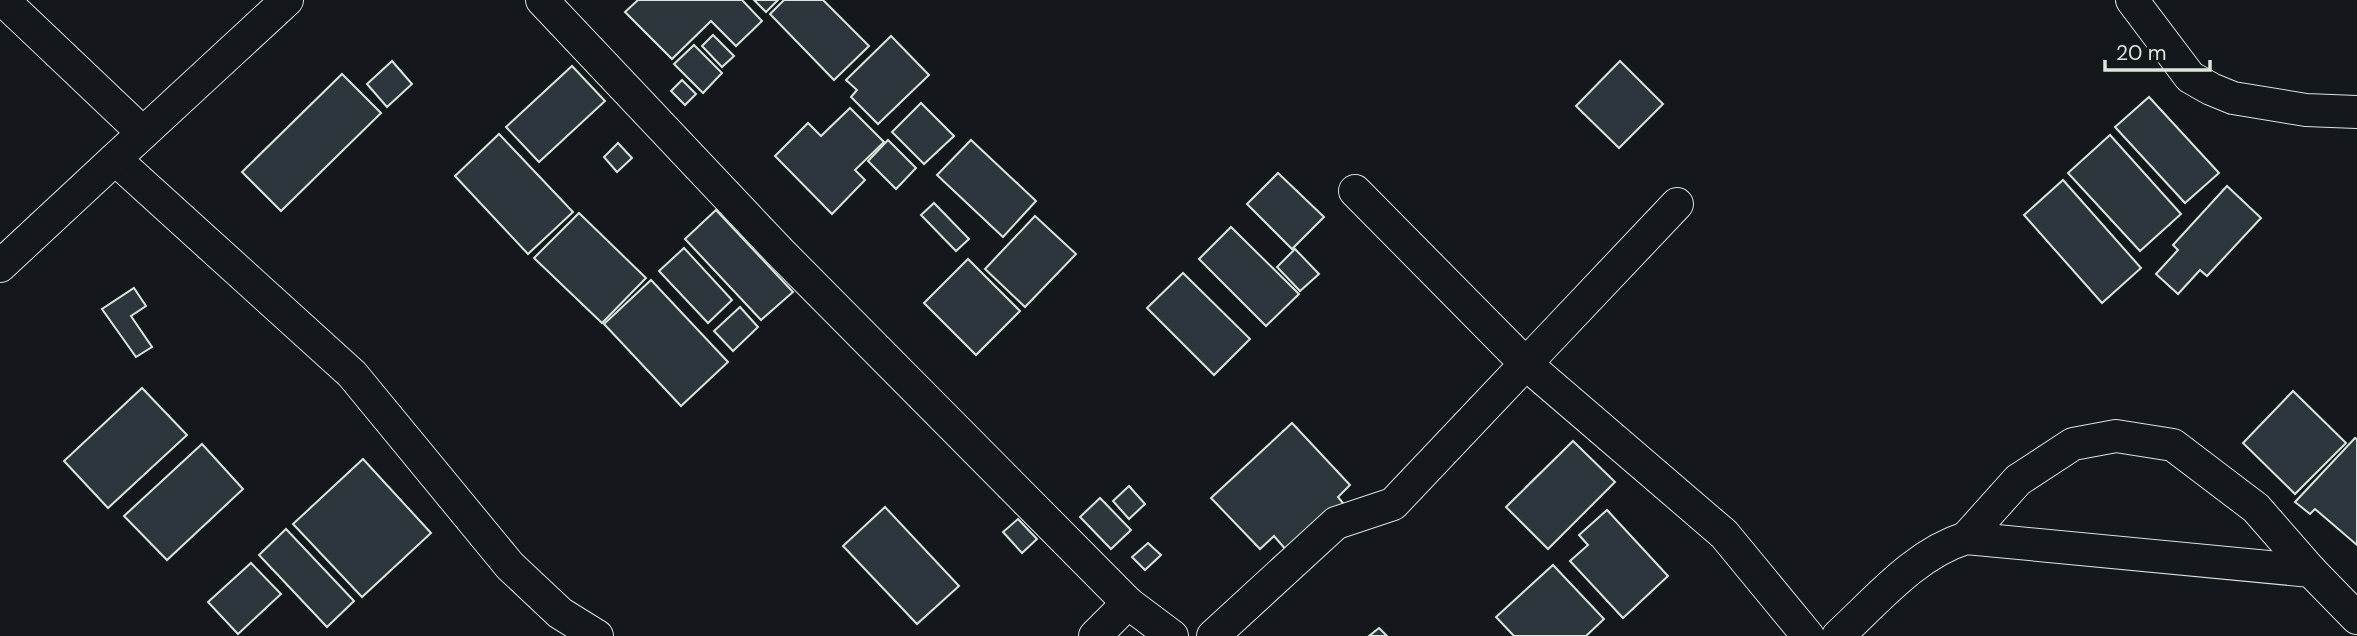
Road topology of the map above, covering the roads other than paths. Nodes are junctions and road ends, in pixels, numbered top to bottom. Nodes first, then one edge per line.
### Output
1 (4, 0) edge
2 (286, 0) edge
3 (542, 0) edge
4 (2132, 0) edge
5 (2357, 112) edge
6 (143, 133) junction
7 (115, 159) junction
8 (1355, 191) dead end
9 (1677, 204) dead end
10 (0, 266) edge
11 (1526, 365) junction
12 (1966, 538) junction
13 (2311, 572) junction
14 (1128, 603) junction
15 (2357, 618) edge
16 (597, 636) edge
17 (1095, 636) edge
18 (1172, 636) edge
19 (1213, 636) edge
20 (1808, 636) edge
21 (1838, 636) edge

1 - 6 street
2 - 6 street
3 - 14 street
4 - 5 street
6 - 7 street
7 - 10 street
7 - 16 street
8 - 11 street
9 - 11 street
11 - 19 street
11 - 20 street
12 - 13 street
12 - 13 street
12 - 21 street
13 - 15 street
14 - 17 street
14 - 18 street

